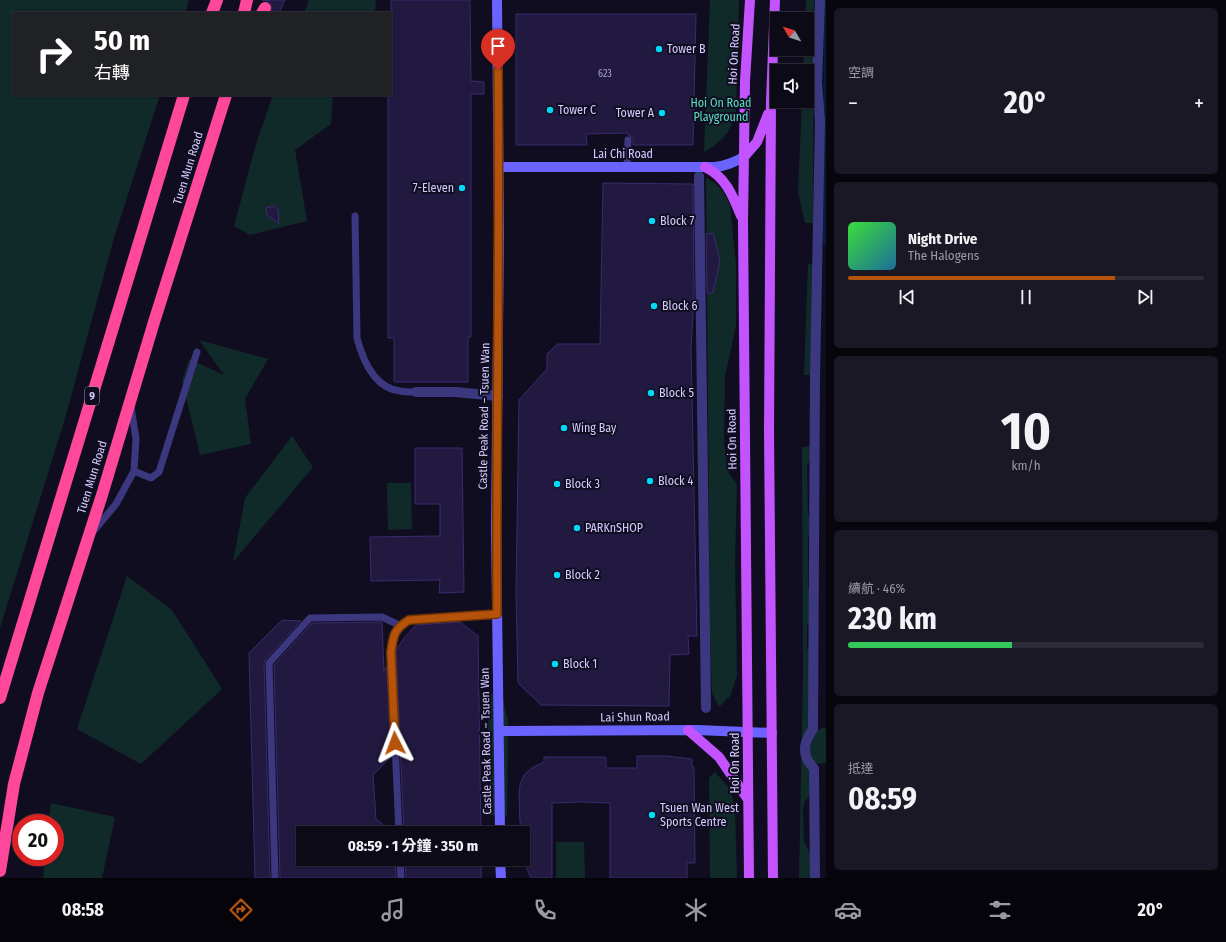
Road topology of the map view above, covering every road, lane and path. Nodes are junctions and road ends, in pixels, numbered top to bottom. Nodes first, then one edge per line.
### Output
1 (208, 0) edge
2 (217, 0) edge
3 (247, 0) edge
4 (497, 0) edge
5 (750, 0) edge
6 (775, 0) edge
7 (820, 0) edge
8 (206, 12) edge
9 (212, 12) edge
10 (244, 12) edge
11 (772, 64) edge
12 (184, 96) edge
13 (226, 96) edge
14 (770, 106) edge
15 (771, 108) edge
16 (628, 140) dead end
17 (744, 157) junction
18 (499, 167) junction
19 (628, 167) junction
20 (705, 167) junction
21 (699, 176) dead end
22 (355, 216) dead end
23 (743, 222) junction
24 (197, 352) dead end
25 (416, 392) joint
26 (498, 396) junction
27 (130, 403) junction
28 (134, 471) junction
29 (87, 540) junction
30 (497, 614) junction
31 (399, 626) junction
32 (0, 698) edge
33 (706, 708) dead end
34 (688, 730) junction
35 (499, 731) junction
36 (748, 732) junction
37 (772, 733) junction
38 (747, 798) junction
39 (399, 826) edge
40 (500, 826) edge
41 (400, 866) edge
42 (500, 866) edge
43 (0, 871) edge
44 (275, 878) edge
45 (401, 878) edge
46 (501, 878) edge
47 (749, 878) edge
48 (773, 878) edge
49 (815, 878) edge

1 - 8 highway
2 - 9 highway
3 - 10 highway
4 - 18 street, Castle Peak Road – Tsuen Wan
5 - 17 main road, Hoi On Road
6 - 11 main road
7 - 49 street
12 - 32 highway, Tuen Mun Road / 9
13 - 27 highway, Tuen Mun Road
14 - 17 main road
15 - 37 main road
16 - 19 lane
17 - 20 street, Lai Chi Road
17 - 23 main road, Hoi On Road
18 - 19 street, Lai Chi Road
18 - 26 street, Castle Peak Road – Tsuen Wan
19 - 20 street, Lai Chi Road
20 - 23 main road
21 - 33 street
22 - 25 lane
23 - 36 main road, Hoi On Road
24 - 28 lane
25 - 26 street
26 - 30 street, Castle Peak Road – Tsuen Wan
27 - 28 lane
27 - 29 highway, Tuen Mun Road
28 - 29 lane
29 - 43 highway, Tuen Mun Road
30 - 31 lane
30 - 35 street, Castle Peak Road – Tsuen Wan
31 - 39 lane
31 - 44 lane
34 - 35 street, Lai Shun Road
34 - 36 street, Lai Shun Road
34 - 38 main road
35 - 40 street, Castle Peak Road – Tsuen Wan
36 - 37 street, Lai Shun Road
36 - 38 main road, Hoi On Road
37 - 48 main road
38 - 47 main road, Hoi On Road
41 - 45 lane
42 - 46 street

